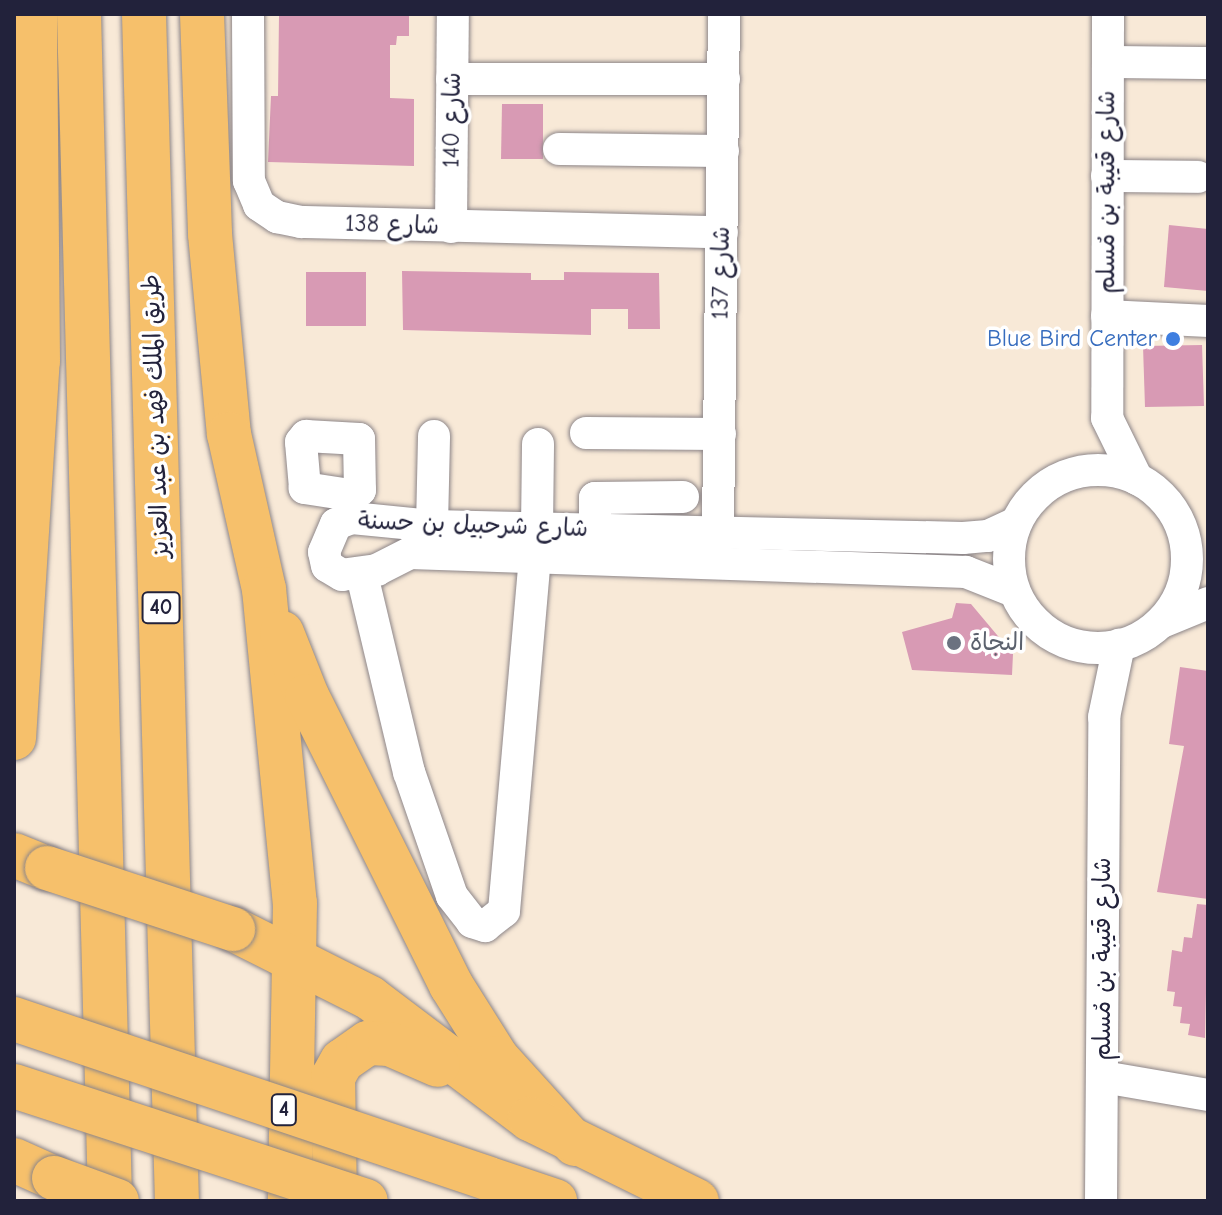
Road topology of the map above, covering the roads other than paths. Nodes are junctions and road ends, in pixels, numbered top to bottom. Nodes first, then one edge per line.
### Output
1 (35, 14) edge
2 (79, 14) edge
3 (144, 14) edge
4 (202, 14) edge
5 (248, 14) edge
6 (453, 14) edge
7 (724, 14) edge
8 (1108, 14) edge
9 (1108, 62) junction
10 (1208, 63) edge
11 (452, 79) junction
12 (724, 79) junction
13 (559, 149) dead end
14 (723, 151) junction
15 (1107, 176) junction
16 (1198, 177) dead end
17 (451, 227) junction
18 (722, 232) junction
19 (1107, 316) junction
20 (1208, 321) edge
21 (1107, 418) junction
22 (586, 433) dead end
23 (720, 434) junction
24 (434, 436) dead end
25 (538, 444) dead end
26 (1085, 471) junction
27 (1137, 479) junction
28 (683, 497) dead end
29 (29, 510) junction
30 (1016, 523) junction
31 (432, 526) junction
32 (595, 529) junction
33 (718, 531) junction
34 (536, 544) junction
35 (1196, 548) edge
36 (362, 575) junction
37 (264, 589) junction
38 (1014, 591) junction
39 (14, 602) edge
40 (1208, 603) edge
41 (1159, 623) junction
42 (1071, 643) junction
43 (1119, 645) junction
44 (1104, 717) junction
45 (14, 738) edge
46 (31, 862) edge
47 (296, 957) junction
48 (14, 1019) edge
49 (1103, 1077) junction
50 (477, 1082) junction
51 (14, 1086) edge
52 (1208, 1095) edge
53 (575, 1144) junction
54 (14, 1160) edge
55 (110, 1201) edge
56 (117, 1201) edge
57 (177, 1201) edge
58 (290, 1201) edge
59 (335, 1201) edge
60 (366, 1201) edge
61 (555, 1201) edge
62 (697, 1201) edge
63 (1101, 1201) edge

1 - 29 highway
2 - 55 highway
3 - 57 highway, طريق الملك فهد بن عبد العزيز / 40
4 - 37 highway
5 - 17 street, شارع 138
6 - 11 street, شارع 140
7 - 12 street, شارع 137
8 - 9 street, شارع قتيبة بن مُسلم
9 - 10 street
9 - 15 street, شارع قتيبة بن مُسلم
11 - 12 street
11 - 17 street, شارع 140
12 - 14 street, شارع 137
13 - 14 street
14 - 18 street, شارع 137
15 - 16 street
15 - 19 street, شارع قتيبة بن مُسلم
17 - 18 street, شارع 138
18 - 23 street, شارع 137
19 - 20 street
19 - 21 street, شارع قتيبة بن مُسلم
21 - 26 street, شارع قتيبة بن مُسلم
21 - 27 street, شارع قتيبة بن مُسلم
22 - 23 street
23 - 33 street, شارع 137
24 - 31 street
25 - 34 street
26 - 27 street
26 - 30 street
27 - 35 street
28 - 32 street
29 - 39 highway
29 - 45 highway
30 - 33 street, شارع شرحبيل بن حسنة
30 - 38 street
31 - 34 street, شارع شرحبيل بن حسنة
31 - 36 street, شارع شرحبيل بن حسنة
32 - 33 street, شارع شرحبيل بن حسنة
32 - 34 street, شارع شرحبيل بن حسنة
34 - 36 street, شارع شرحبيل بن حسنة
34 - 36 street
34 - 38 street, شارع شرحبيل بن حسنة
35 - 41 street
37 - 47 highway
37 - 53 highway
38 - 42 street
40 - 41 street
41 - 43 street
42 - 43 street
42 - 44 street, شارع قتيبة بن مُسلم
43 - 44 street, شارع قتيبة بن مُسلم
44 - 49 street, شارع قتيبة بن مُسلم
46 - 47 highway, bridge
47 - 50 highway
47 - 58 highway
48 - 61 highway, 4, bridge
49 - 52 street
49 - 63 street, شارع قتيبة بن مُسلم
50 - 53 highway
50 - 59 highway
51 - 60 highway, bridge
53 - 62 highway
54 - 56 highway, bridge

